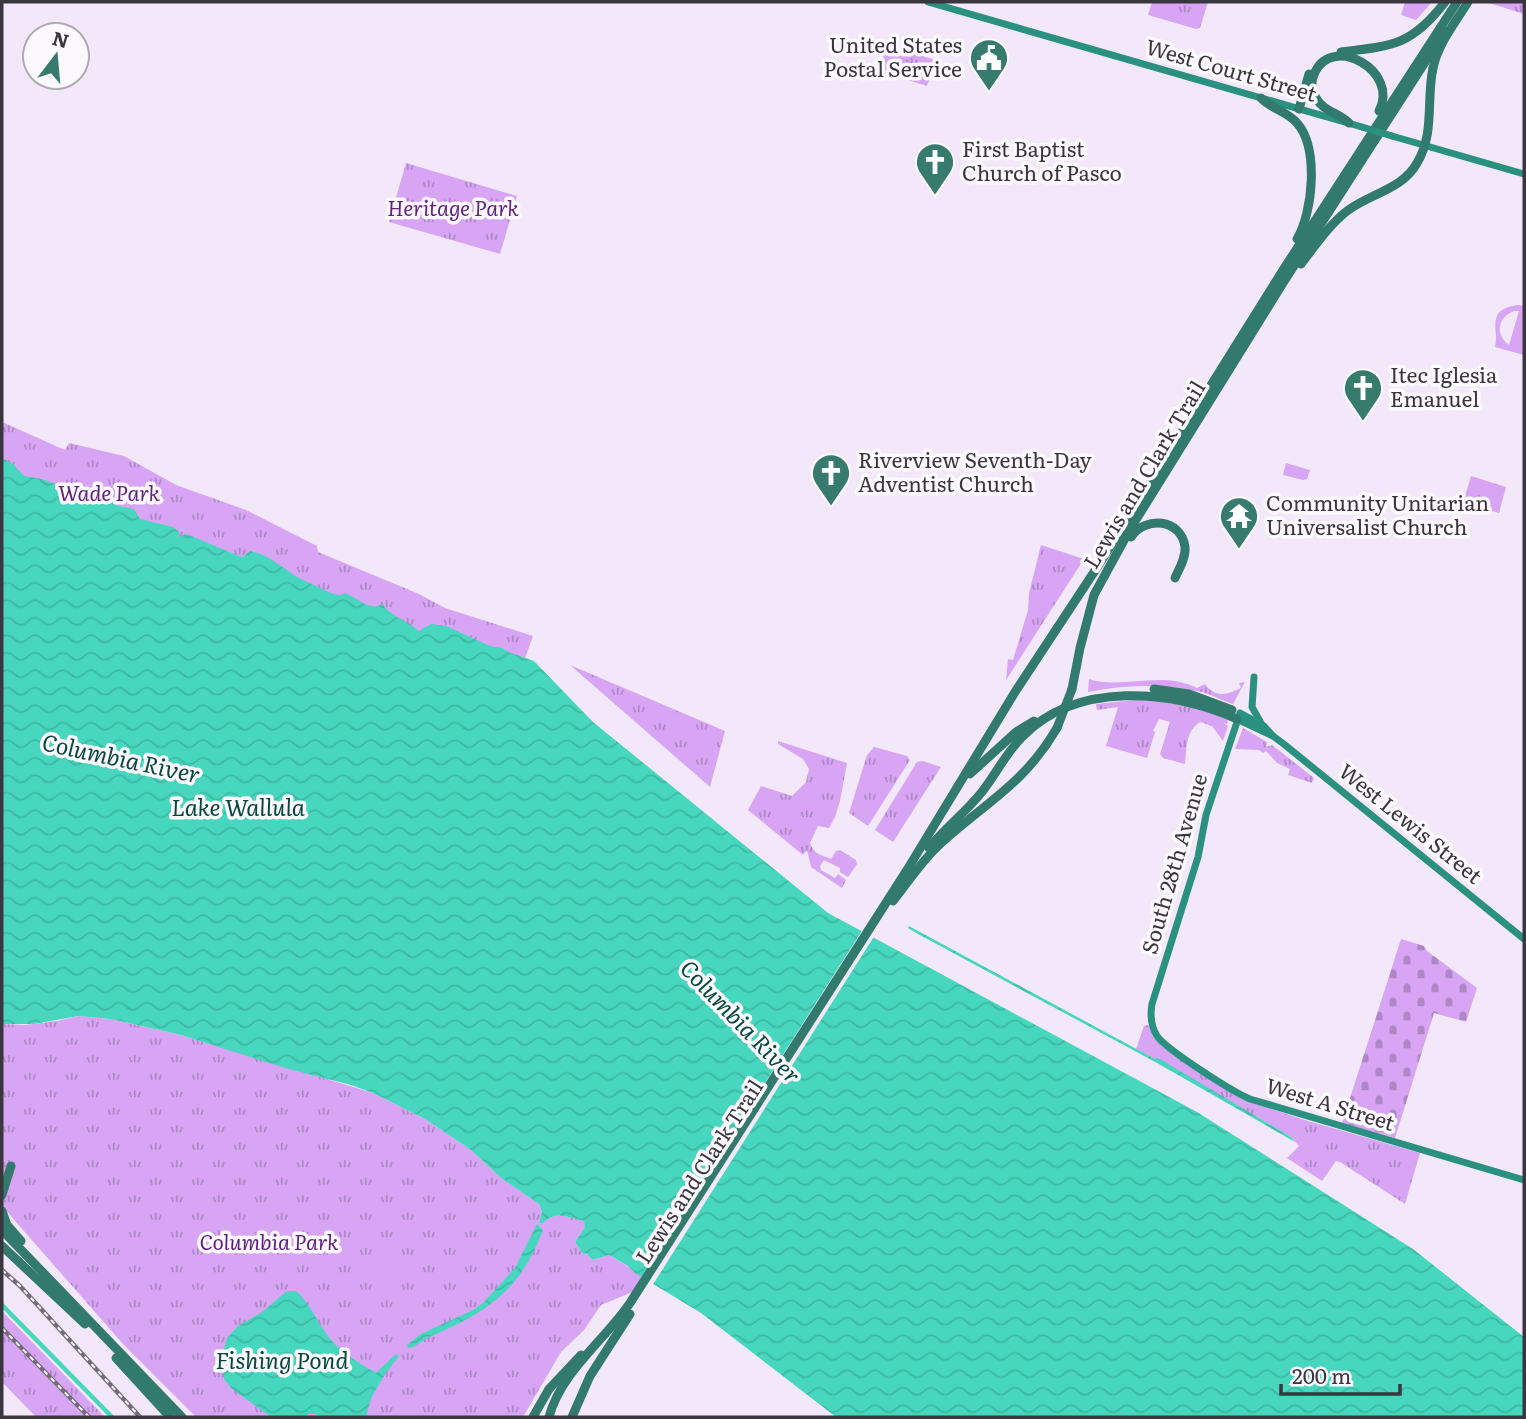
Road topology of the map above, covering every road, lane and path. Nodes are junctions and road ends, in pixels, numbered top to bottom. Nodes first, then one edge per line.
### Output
1 (928, 2) edge
2 (1445, 2) edge
3 (1457, 2) edge
4 (1465, 2) edge
5 (1261, 98) junction
6 (1299, 109) junction
7 (1349, 123) junction
8 (1374, 127) junction
9 (1426, 145) junction
10 (1524, 174) edge
11 (1285, 267) junction
12 (1283, 283) junction
13 (1175, 578) dead end
14 (1089, 612) junction
15 (1254, 677) dead end
16 (1238, 716) junction
17 (1264, 726) junction
18 (1273, 736) junction
19 (947, 804) junction
20 (920, 865) junction
21 (889, 902) junction
22 (1524, 939) edge
23 (1151, 1020) joint
24 (1524, 1180) edge
25 (2, 1183) edge
26 (2, 1195) edge
27 (2, 1211) edge
28 (2, 1230) edge
29 (2, 1246) edge
30 (638, 1295) junction
31 (69, 1298) junction
32 (630, 1303) junction
33 (587, 1383) junction
34 (170, 1417) edge
35 (180, 1417) edge
36 (533, 1417) edge
37 (549, 1417) edge
38 (566, 1417) edge
39 (572, 1417) edge

1 - 5 main road, West Court Street
2 - 6 highway
3 - 8 highway, Lewis and Clark Trail
4 - 9 highway
4 - 12 highway, Lewis and Clark Trail
5 - 6 main road, West Court Street
5 - 11 highway
6 - 7 main road, West Court Street
7 - 8 highway
7 - 9 main road, West Court Street, bridge
8 - 11 highway, Lewis and Clark Trail
9 - 10 main road, West Court Street
9 - 12 highway
11 - 19 highway, Lewis and Clark Trail
12 - 14 highway, Lewis and Clark Trail
13 - 14 highway
14 - 20 highway, Lewis and Clark Trail, bridge
15 - 17 main road
16 - 17 main road, West Lewis Street
16 - 18 main road, West Lewis Street
16 - 19 highway
16 - 20 highway
16 - 23 main road, South 28th Avenue
17 - 18 main road, West Lewis Street
18 - 22 main road, West Lewis Street
19 - 21 highway, Lewis and Clark Trail
20 - 21 highway, Lewis and Clark Trail
21 - 30 highway, Lewis and Clark Trail
23 - 24 main road, West A Street
25 - 26 highway
27 - 31 highway
28 - 31 highway
29 - 34 highway
30 - 32 highway, Lewis and Clark Trail
30 - 33 highway, Lewis and Clark Trail
31 - 35 highway
32 - 36 highway
32 - 37 highway, Lewis and Clark Trail
33 - 38 highway
33 - 39 highway, Lewis and Clark Trail

